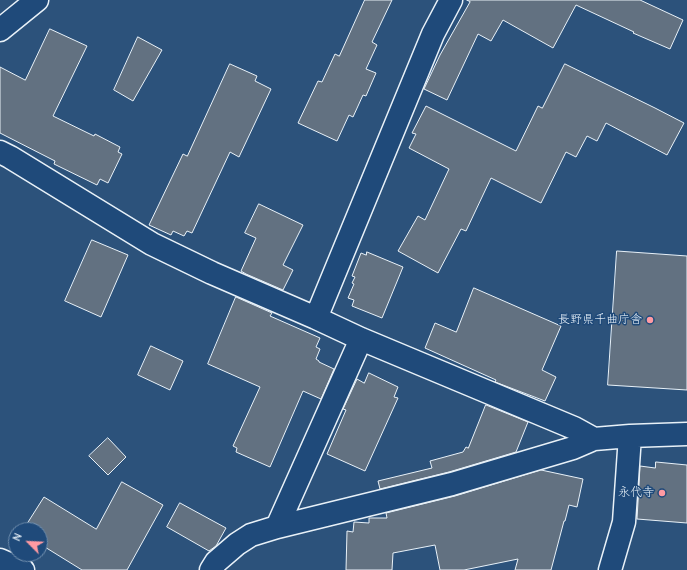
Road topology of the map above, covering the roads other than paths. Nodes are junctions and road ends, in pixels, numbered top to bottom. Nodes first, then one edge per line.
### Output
1 (37, 0) edge
2 (451, 0) edge
3 (0, 30) edge
4 (0, 152) edge
5 (316, 318) junction
6 (361, 339) junction
7 (687, 434) edge
8 (630, 436) junction
9 (594, 438) junction
10 (277, 527) junction
11 (0, 560) edge
12 (23, 570) edge
13 (212, 570) edge
14 (610, 570) edge

1 - 3 street
2 - 5 street
4 - 5 street
5 - 6 street
6 - 9 street
6 - 10 street
7 - 8 street
8 - 9 street
8 - 14 street
9 - 10 street
10 - 13 street
11 - 12 street

